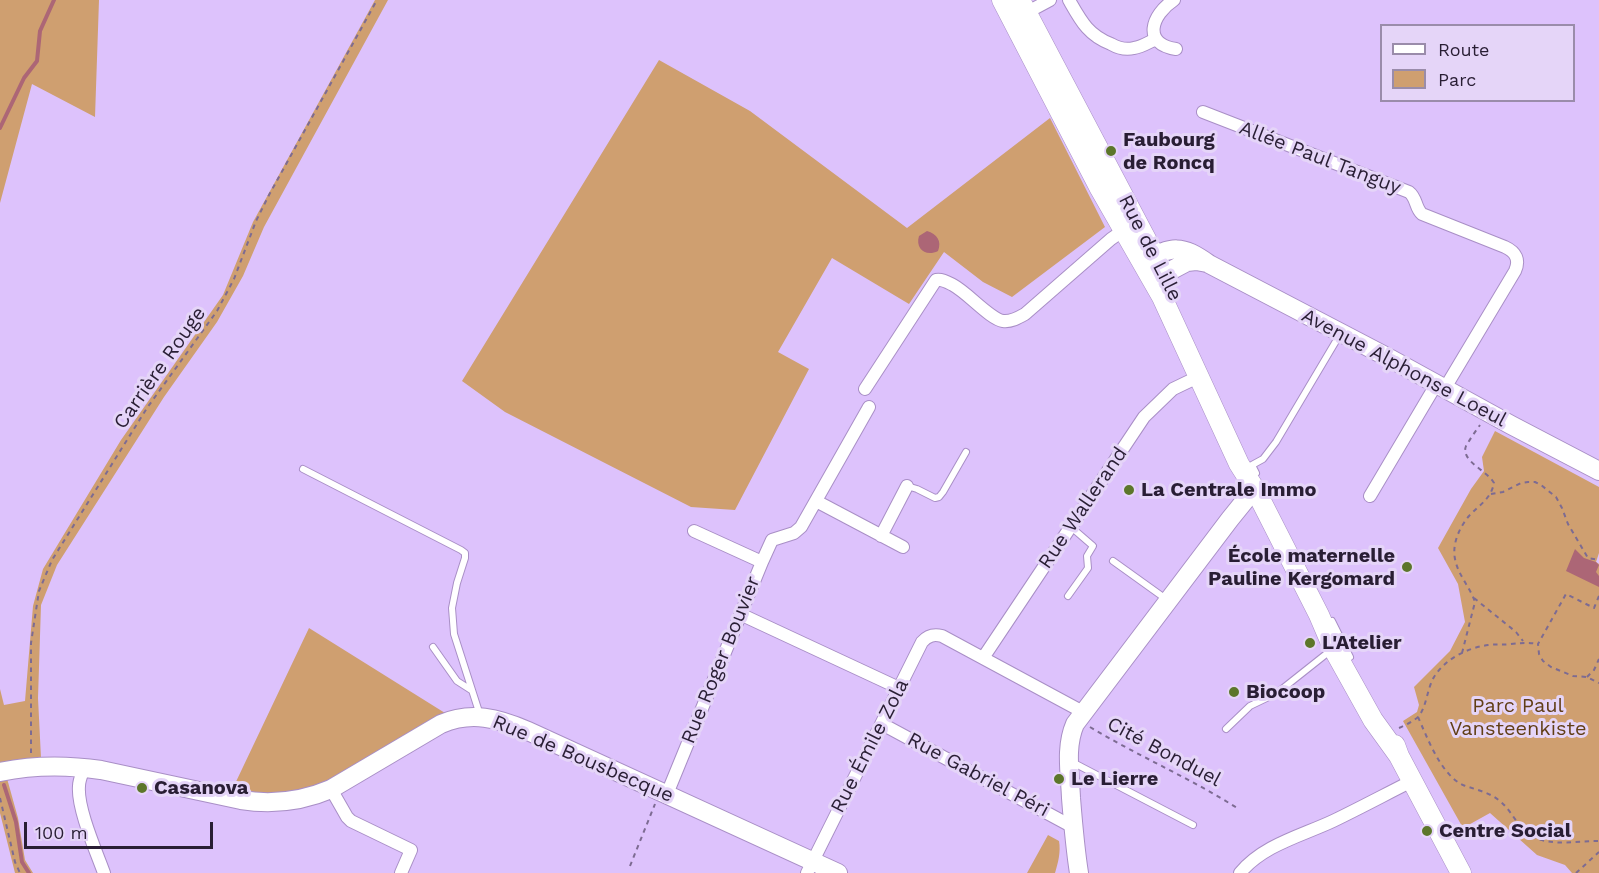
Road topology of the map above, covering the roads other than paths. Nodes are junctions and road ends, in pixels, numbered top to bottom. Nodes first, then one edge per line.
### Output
1 (1002, 0) edge
2 (1050, 0) edge
3 (1069, 0) edge
4 (1174, 0) edge
5 (1020, 11) edge
6 (1156, 39) junction
7 (1176, 49) dead end
8 (1203, 112) dead end
9 (1124, 230) junction
10 (1148, 258) junction
11 (1209, 264) junction
12 (1159, 277) junction
13 (1340, 332) junction
14 (1200, 376) junction
15 (1441, 385) junction
16 (865, 389) dead end
17 (869, 407) dead end
18 (966, 452) dead end
19 (303, 469) dead end
20 (1599, 471) edge
21 (1255, 477) junction
22 (907, 486) joint
23 (1370, 496) dead end
24 (816, 501) junction
25 (1280, 521) dead end
26 (1071, 527) junction
27 (694, 531) dead end
28 (881, 536) junction
29 (1287, 536) dead end
30 (903, 547) dead end
31 (1113, 561) dead end
32 (762, 562) junction
33 (1068, 596) dead end
34 (1167, 600) junction
35 (740, 614) junction
36 (433, 647) dead end
37 (1342, 653) junction
38 (983, 658) junction
39 (899, 688) junction
40 (472, 690) junction
41 (480, 716) junction
42 (1080, 716) junction
43 (882, 724) junction
44 (1226, 729) dead end
45 (1399, 756) junction
46 (1069, 761) junction
47 (84, 768) junction
48 (0, 772) edge
49 (1412, 781) junction
50 (332, 789) junction
51 (663, 793) junction
52 (1193, 825) dead end
53 (1074, 834) junction
54 (810, 867) edge
55 (104, 873) edge
56 (401, 873) edge
57 (838, 873) edge
58 (1070, 873) edge
59 (1079, 873) edge
60 (1240, 873) edge
61 (1461, 873) edge

1 - 5 main road, Rue de Lille
2 - 5 street
3 - 6 street
4 - 6 street
5 - 9 main road, Rue de Lille
5 - 10 main road, Rue de Lille
6 - 7 street
8 - 15 street, Allée Paul Tanguy
9 - 10 main road, Rue de Lille
9 - 16 street
10 - 11 street, Avenue Alphonse Loeul
10 - 12 main road, Rue de Lille
11 - 12 street, Avenue Alphonse Loeul
11 - 13 street, Avenue Alphonse Loeul
12 - 14 main road, Rue de Lille
12 - 21 main road, Rue de Lille
13 - 15 street, Avenue Alphonse Loeul
13 - 21 lane
14 - 21 main road, Rue de Lille
14 - 26 street, Rue Wallerand
15 - 20 street, Avenue Alphonse Loeul
15 - 23 street
17 - 24 street
18 - 22 lane
19 - 40 lane
21 - 34 street
21 - 37 main road, Rue de Lille
22 - 28 street
24 - 28 street
24 - 32 street
25 - 29 lane
26 - 33 lane
26 - 38 street, Rue Wallerand
27 - 32 street, Rue Roger Bouvier
28 - 30 street
31 - 34 lane
32 - 35 street, Rue Roger Bouvier
34 - 42 street
35 - 39 street
35 - 51 street, Rue Roger Bouvier
36 - 40 lane
37 - 44 lane
37 - 45 main road, Rue de Lille
37 - 45 main road, Rue de Lille
38 - 39 street, Rue Émile Zola
38 - 42 street
39 - 43 street, Rue Émile Zola
40 - 41 lane
41 - 50 street, Rue de Bousbecque
41 - 51 street, Rue de Bousbecque
42 - 46 street
43 - 53 street, Rue Gabriel Péri
43 - 54 street, Rue Émile Zola
45 - 49 main road, Rue de Lille
46 - 52 lane
46 - 53 street
47 - 48 street, Rue de Bousbecque
47 - 50 street, Rue de Bousbecque
47 - 55 street
49 - 60 street
49 - 61 main road, Rue de Lille
50 - 56 street
51 - 54 street, Rue de Bousbecque
53 - 58 street
53 - 59 street
54 - 57 street, Rue de Bousbecque

